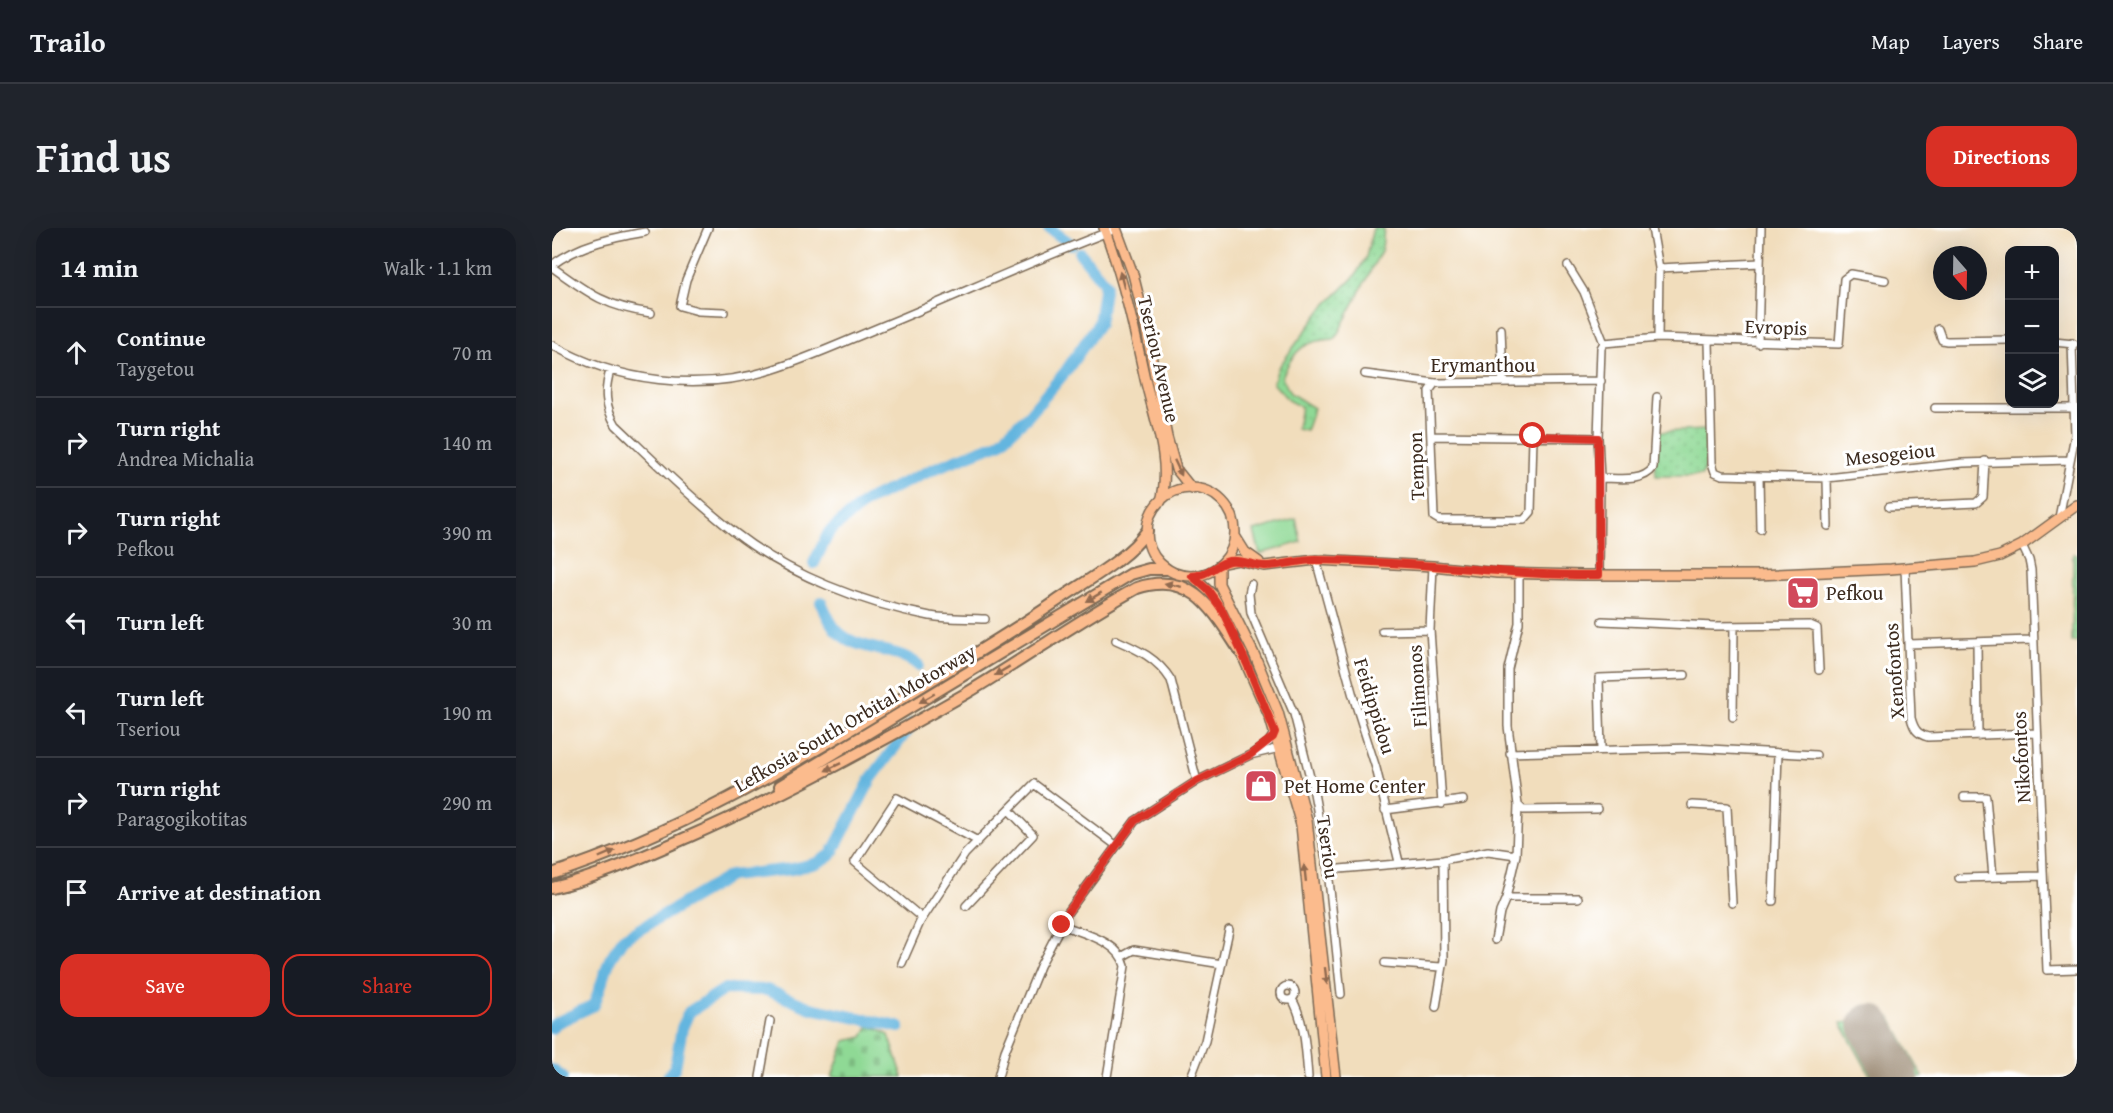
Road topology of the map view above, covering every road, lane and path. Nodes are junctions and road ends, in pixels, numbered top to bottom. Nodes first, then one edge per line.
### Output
1 (708, 228) edge
2 (1116, 228) edge
3 (1652, 228) edge
4 (1761, 228) edge
5 (1105, 230) edge
6 (645, 232) dead end
7 (1760, 263) junction
8 (552, 266) edge
9 (1568, 266) dead end
10 (1659, 268) junction
11 (1885, 280) dead end
12 (724, 312) dead end
13 (651, 313) dead end
14 (1938, 328) dead end
15 (1501, 329) dead end
16 (1658, 338) junction
17 (2005, 340) edge
18 (1709, 341) junction
19 (2059, 342) edge
20 (1604, 343) junction
21 (1758, 343) junction
22 (2075, 344) edge
23 (552, 345) edge
24 (610, 371) junction
25 (1365, 374) dead end
26 (1601, 381) junction
27 (1503, 382) junction
28 (1435, 383) junction
29 (1657, 397) dead end
30 (1935, 408) dead end
31 (2074, 408) junction
32 (2076, 435) edge
33 (1433, 436) junction
34 (1533, 436) junction
35 (1598, 438) junction
36 (2070, 460) junction
37 (1985, 462) junction
38 (1759, 476) junction
39 (1600, 478) junction
40 (1827, 478) junction
41 (1192, 489) junction
42 (1161, 501) junction
43 (2077, 505) edge
44 (1889, 507) dead end
45 (2059, 518) junction
46 (1828, 526) dead end
47 (1760, 529) dead end
48 (1147, 531) junction
49 (1235, 536) junction
50 (2022, 545) junction
51 (1316, 560) junction
52 (1221, 565) junction
53 (1272, 566) junction
54 (1433, 566) junction
55 (1905, 568) junction
56 (1166, 569) junction
57 (1519, 574) junction
58 (1599, 575) junction
59 (1192, 576) junction
60 (1251, 584) dead end
61 (985, 619) dead end
62 (1602, 621) dead end
63 (1734, 626) junction
64 (1430, 630) junction
65 (1382, 631) dead end
66 (1116, 640) dead end
67 (2032, 640) junction
68 (1977, 642) junction
69 (1908, 644) junction
70 (1242, 654) junction
71 (1819, 670) dead end
72 (1685, 675) dead end
73 (1733, 717) dead end
74 (1275, 732) junction
75 (2036, 733) junction
76 (1978, 736) junction
77 (1280, 748) junction
78 (1601, 750) junction
79 (1510, 753) junction
80 (1778, 753) junction
81 (1250, 755) junction
82 (1816, 755) dead end
83 (1197, 781) junction
84 (1964, 797) dead end
85 (1464, 800) dead end
86 (1442, 804) junction
87 (1518, 805) junction
88 (1692, 805) dead end
89 (1597, 808) dead end
90 (1009, 810) junction
91 (1385, 810) junction
92 (978, 841) junction
93 (1117, 846) junction
94 (1516, 855) junction
95 (1443, 860) junction
96 (1400, 862) junction
97 (1328, 870) junction
98 (552, 874) edge
99 (2043, 876) junction
100 (1993, 877) junction
101 (1959, 878) dead end
102 (552, 886) edge
103 (1506, 898) junction
104 (1578, 898) dead end
105 (1773, 901) dead end
106 (1732, 903) dead end
107 (966, 906) dead end
108 (922, 918) junction
109 (1062, 925) junction
110 (1229, 930) dead end
111 (1495, 940) dead end
112 (1123, 956) junction
113 (902, 963) dead end
114 (1385, 963) dead end
115 (1222, 964) junction
116 (1440, 967) junction
117 (2077, 969) edge
118 (1341, 994) dead end
119 (1292, 999) dead end
120 (1436, 1007) dead end
121 (770, 1021) dead end
122 (1324, 1045) junction
123 (1306, 1049) junction
124 (760, 1077) edge
125 (998, 1077) edge
126 (1107, 1077) edge
127 (1191, 1077) edge
128 (1308, 1077) edge
129 (1326, 1077) edge
130 (1336, 1077) edge

1 - 12 street
2 - 5 street
2 -> 41 main road, Tseriou Avenue
3 - 10 street
4 - 7 street
5 - 24 street
42 -> 5 main road, Tseriou Avenue
6 - 8 street
7 - 10 street
7 - 21 street
8 - 13 street
9 - 20 street
10 - 16 street
11 - 21 street, Evropis
14 - 17 street
15 - 27 street
16 - 18 street, Evropis
16 - 20 street, Evropis
18 - 21 street, Evropis
18 - 38 street, Mesogeiou
19 - 22 street
20 - 26 street
22 - 31 street
23 - 24 street
24 - 61 street
25 - 28 street, Erymanthou
26 - 27 street, Erymanthou
26 - 35 street
27 - 28 street, Erymanthou
28 - 33 street, Tempon
29 - 39 street
30 - 31 street
31 - 32 street
32 - 36 street
33 - 34 street
33 - 34 street, Tempon
34 - 35 street
35 - 39 street
36 - 37 street, Mesogeiou
36 - 45 street
37 - 40 street, Mesogeiou
37 - 44 street
38 - 40 street, Mesogeiou
38 - 47 street
39 - 58 street
40 - 46 street
41 - 42 main road
41 - 49 main road
42 - 48 main road
43 - 45 main road
45 - 50 main road
48 - 56 main road
98 -> 48 highway, Lefkosia South Orbital Motorway
49 - 52 main road
49 - 53 main road
50 - 55 main road
50 - 67 street, Nikofontos
51 - 53 main road
51 - 54 main road
51 - 91 street, Feidippidou
52 - 53 main road
52 - 59 main road
52 -> 130 main road, Tseriou
54 - 57 main road
54 - 64 street, Filimonos
55 - 58 main road
55 - 69 street, Xenofontos
56 - 59 main road
56 -> 102 highway, Lefkosia South Orbital Motorway
57 - 58 main road
57 - 79 street
59 - 70 main road, Tseriou
60 - 97 street
62 - 63 street
63 - 71 street
63 - 73 street
64 - 65 street
64 - 86 street, Filimonos
66 - 83 street
67 - 68 street
67 - 75 street, Nikofontos
68 - 69 street
68 - 76 street
69 - 76 street, Xenofontos
70 - 74 main road, Tseriou
70 -> 102 highway
72 - 78 street
74 - 77 main road, Tseriou
74 - 81 street
75 - 76 street
75 - 99 street, Nikofontos
77 - 81 street
122 -> 77 main road, Tseriou
78 - 79 street
78 - 80 street
79 - 87 street
80 - 82 street
80 - 105 street
81 - 83 street
83 - 93 street
84 - 100 street
85 - 86 street
86 - 91 street
87 - 89 street
87 - 94 street
88 - 106 street
90 - 92 street
90 - 93 street
90 - 107 street
91 - 96 street, Feidippidou
92 - 108 street
92 - 108 street
93 - 109 street
94 - 95 street
94 - 103 street
95 - 96 street
95 - 116 street
96 - 97 street
97 - 118 street
99 - 100 street
99 - 117 street, Nikofontos
100 - 101 street
103 - 104 street
103 - 111 street
108 - 113 street
109 - 112 street
109 - 125 street
110 - 115 street
112 - 115 street
112 - 126 street
114 - 116 street
115 - 127 street
116 - 120 street
119 - 123 street
121 - 124 street
122 - 123 street
122 - 129 main road, Tseriou
123 - 128 street

